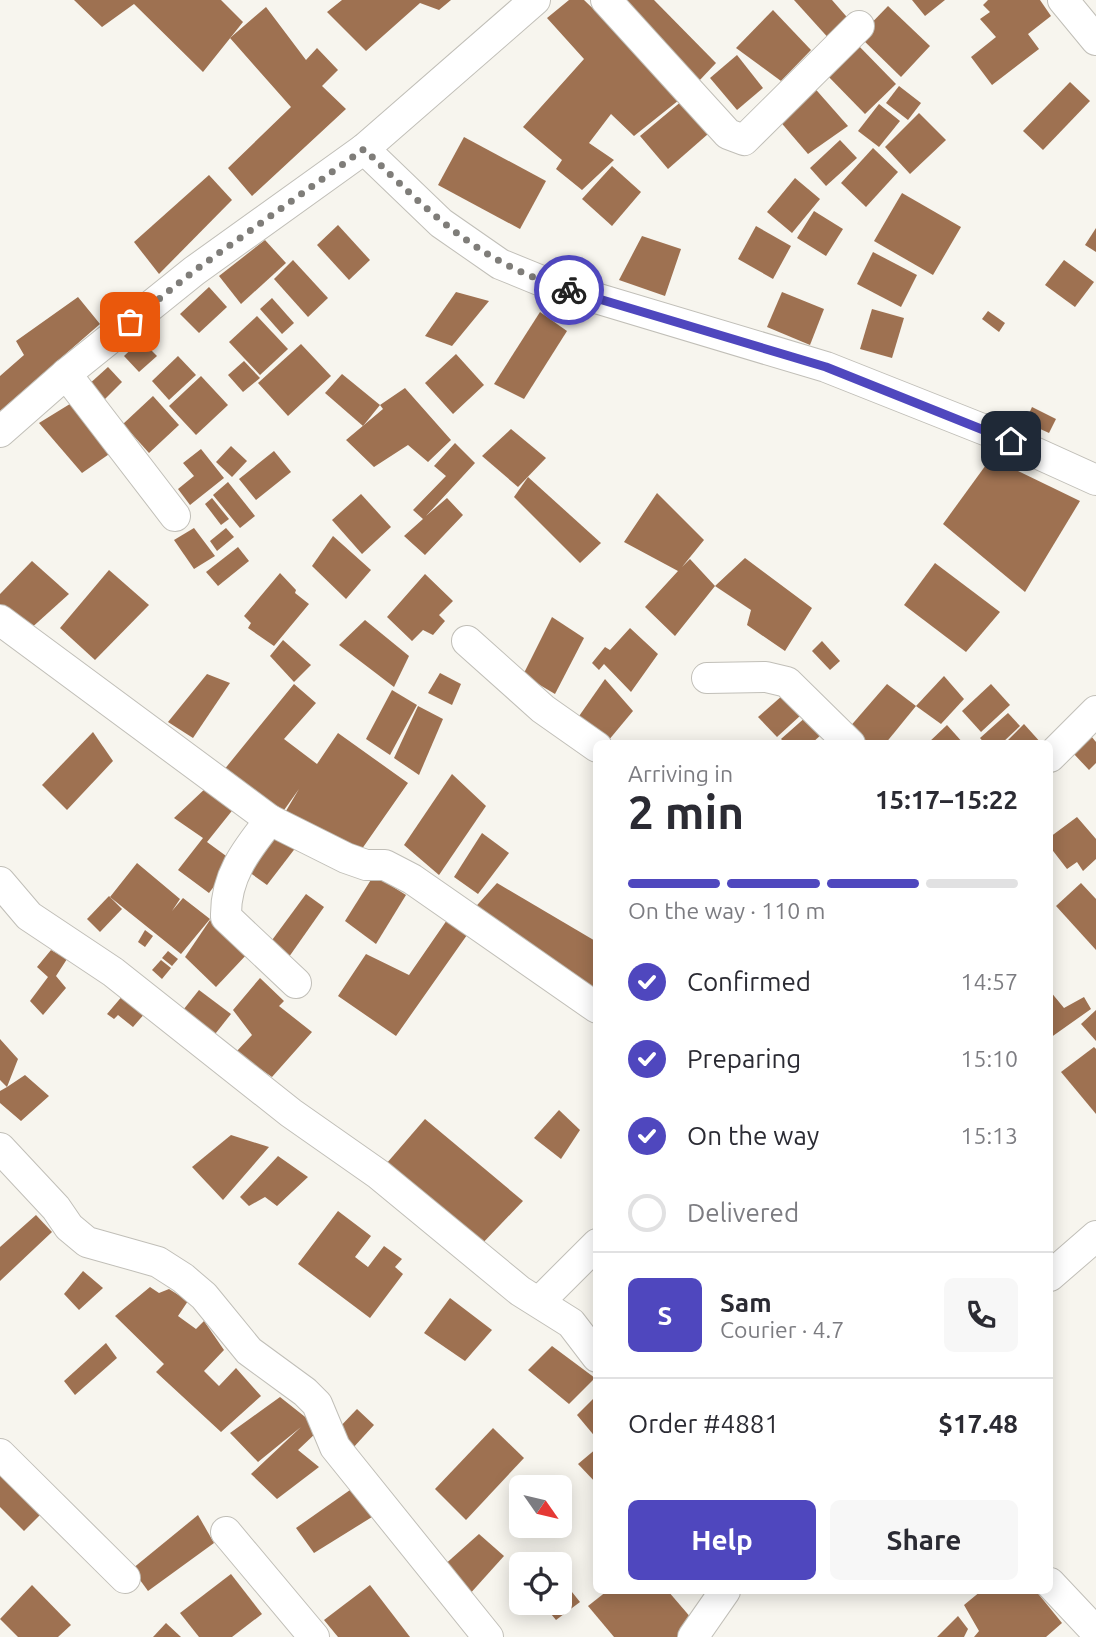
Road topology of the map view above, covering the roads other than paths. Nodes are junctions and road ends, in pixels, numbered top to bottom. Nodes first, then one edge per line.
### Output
1 (535, 0) edge
2 (606, 0) edge
3 (1063, 0) edge
4 (859, 26) dead end
5 (1096, 40) edge
6 (364, 149) junction
7 (66, 374) junction
8 (0, 432) edge
9 (1096, 480) edge
10 (175, 516) dead end
11 (0, 620) edge
12 (467, 641) dead end
13 (707, 678) dead end
14 (1096, 711) edge
15 (846, 740) edge
16 (593, 744) edge
17 (1053, 754) edge
18 (270, 820) junction
19 (0, 883) edge
20 (296, 983) dead end
21 (593, 1005) edge
22 (0, 1148) edge
23 (1096, 1236) edge
24 (593, 1248) edge
25 (1053, 1273) edge
26 (539, 1302) junction
27 (593, 1352) edge
28 (1, 1457) edge
29 (226, 1532) dead end
30 (125, 1578) dead end
31 (1053, 1586) edge
32 (724, 1594) edge
33 (1096, 1632) edge
34 (705, 1633) edge
35 (314, 1637) edge
36 (488, 1637) edge

1 - 6 street
2 - 4 street
3 - 5 street
6 - 7 street
6 - 9 street
7 - 8 street
7 - 10 street
11 - 18 street
12 - 16 street
13 - 15 street
14 - 17 street
18 - 20 street
18 - 21 street
19 - 26 street
22 - 36 street
23 - 25 street
24 - 26 street
26 - 27 street
28 - 30 street
29 - 35 street
31 - 33 street
32 - 34 street

